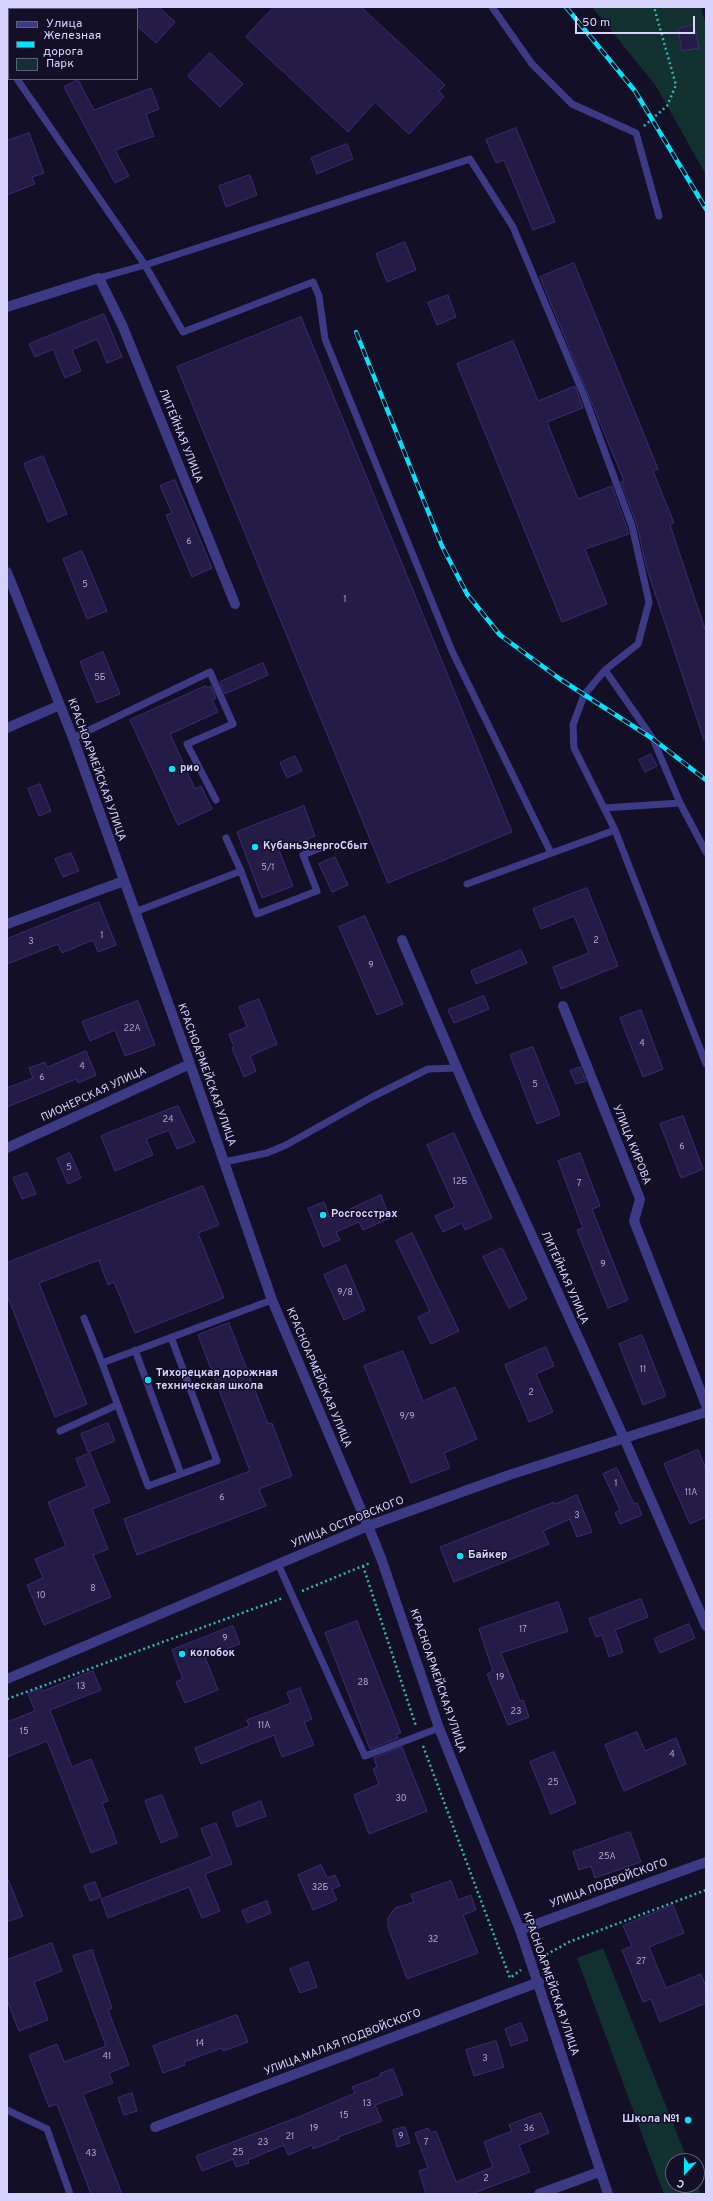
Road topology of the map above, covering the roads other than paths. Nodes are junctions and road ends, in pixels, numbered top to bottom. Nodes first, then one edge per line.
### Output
1 (492, 7) edge
2 (18, 80) edge
3 (659, 216) dead end
4 (145, 265) junction
5 (99, 278) junction
6 (7, 307) edge
7 (7, 572) edge
8 (235, 604) dead end
9 (605, 670) junction
10 (60, 705) junction
11 (7, 728) edge
12 (73, 738) junction
13 (216, 800) dead end
14 (680, 803) junction
15 (604, 808) junction
16 (615, 830) junction
17 (226, 838) dead end
18 (325, 846) dead end
19 (706, 852) edge
20 (551, 853) junction
21 (240, 872) junction
22 (124, 881) junction
23 (467, 884) dead end
24 (135, 912) junction
25 (7, 924) edge
26 (402, 940) dead end
27 (563, 1006) dead end
28 (190, 1064) junction
29 (706, 1064) edge
30 (457, 1068) junction
31 (7, 1148) edge
32 (224, 1162) junction
33 (272, 1300) junction
34 (84, 1318) dead end
35 (171, 1337) junction
36 (135, 1350) junction
37 (102, 1363) junction
38 (117, 1405) junction
39 (706, 1405) edge
40 (706, 1412) edge
41 (60, 1431) dead end
42 (624, 1438) junction
43 (181, 1474) junction
44 (368, 1526) junction
45 (278, 1564) junction
46 (706, 1626) edge
47 (7, 1679) edge
48 (439, 1728) junction
49 (706, 1862) edge
50 (520, 1930) junction
51 (539, 1982) junction
52 (7, 2110) edge
53 (155, 2126) dead end
54 (599, 2172) junction
55 (70, 2194) edge
56 (539, 2194) edge
57 (608, 2194) edge

1 - 3 lane
2 - 4 lane
4 - 5 lane
4 - 9 lane
4 - 20 lane
5 - 6 street
5 - 8 street, ЛИТЕЙНАЯ УЛИЦА
7 - 10 street, КРАСНОАРМЕЙСКАЯ УЛИЦА
9 - 14 lane
9 - 15 lane
10 - 11 street
10 - 12 street, КРАСНОАРМЕЙСКАЯ УЛИЦА
12 - 13 lane
12 - 22 street, КРАСНОАРМЕЙСКАЯ УЛИЦА
14 - 15 lane
14 - 19 lane
15 - 16 lane
16 - 20 lane
16 - 29 lane
17 - 21 lane
18 - 21 lane
20 - 23 lane
21 - 24 lane
22 - 24 street, КРАСНОАРМЕЙСКАЯ УЛИЦА
22 - 25 street
24 - 28 street, КРАСНОАРМЕЙСКАЯ УЛИЦА
26 - 30 street, ЛИТЕЙНАЯ УЛИЦА
27 - 39 street, УЛИЦА КИРОВА
28 - 31 street, ПИОНЕРСКАЯ УЛИЦА
28 - 32 street, КРАСНОАРМЕЙСКАЯ УЛИЦА
30 - 32 lane
30 - 42 street, ЛИТЕЙНАЯ УЛИЦА
32 - 33 street, КРАСНОАРМЕЙСКАЯ УЛИЦА
33 - 35 lane
33 - 44 street, КРАСНОАРМЕЙСКАЯ УЛИЦА
34 - 37 lane
35 - 36 lane
35 - 43 lane
36 - 37 lane
36 - 43 lane
37 - 38 lane
38 - 41 lane
38 - 43 lane
40 - 42 street, УЛИЦА ОСТРОВСКОГО
42 - 44 street, УЛИЦА ОСТРОВСКОГО
42 - 46 street, ЛИТЕЙНАЯ УЛИЦА
44 - 45 street, УЛИЦА ОСТРОВСКОГО
44 - 48 street, КРАСНОАРМЕЙСКАЯ УЛИЦА
45 - 47 street, УЛИЦА ОСТРОВСКОГО
45 - 48 lane
48 - 50 street, КРАСНОАРМЕЙСКАЯ УЛИЦА
49 - 50 street, УЛИЦА ПОДВОЙСКОГО
50 - 51 street, КРАСНОАРМЕЙСКАЯ УЛИЦА
51 - 53 street, УЛИЦА МАЛАЯ ПОДВОЙСКОГО
51 - 54 street, КРАСНОАРМЕЙСКАЯ УЛИЦА
52 - 55 lane
54 - 56 street
54 - 57 street, КРАСНОАРМЕЙСКАЯ УЛИЦА

